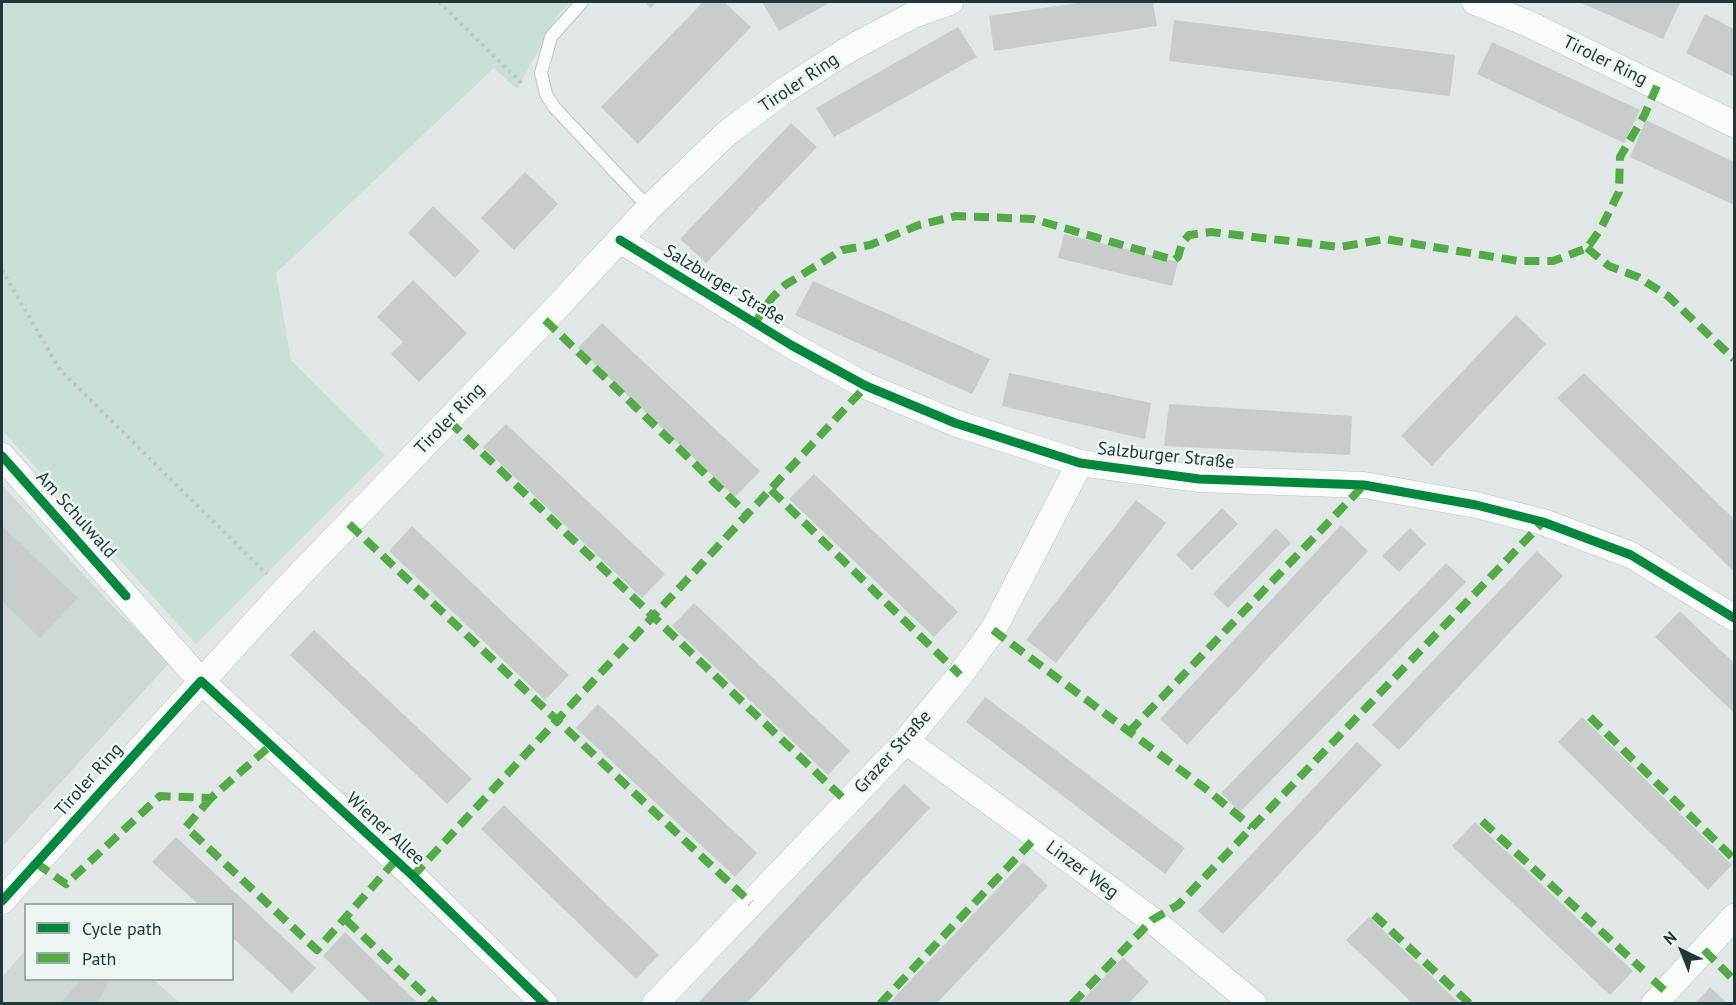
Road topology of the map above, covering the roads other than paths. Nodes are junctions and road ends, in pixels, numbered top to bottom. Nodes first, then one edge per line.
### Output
1 (582, 2) edge
2 (950, 2) edge
3 (1474, 2) edge
4 (1734, 124) edge
5 (649, 208) junction
6 (620, 240) junction
7 (2, 456) edge
8 (1080, 463) junction
9 (1734, 618) edge
10 (201, 681) junction
11 (906, 741) junction
12 (2, 901) edge
13 (1734, 917) edge
14 (545, 1004) edge
15 (655, 1004) edge
16 (1254, 1004) edge
17 (1654, 1004) edge

1 - 5 lane
2 - 5 street, Tiroler Ring
3 - 4 street, Tiroler Ring
5 - 6 street, Tiroler Ring
6 - 8 street, Salzburger Straße
6 - 10 street, Tiroler Ring
7 - 10 street, Am Schulwald
8 - 9 street, Salzburger Straße
8 - 11 street, Grazer Straße
10 - 12 street, Tiroler Ring
10 - 14 street, Wiener Allee
11 - 15 street, Grazer Straße
11 - 16 street, Linzer Weg
13 - 17 street

